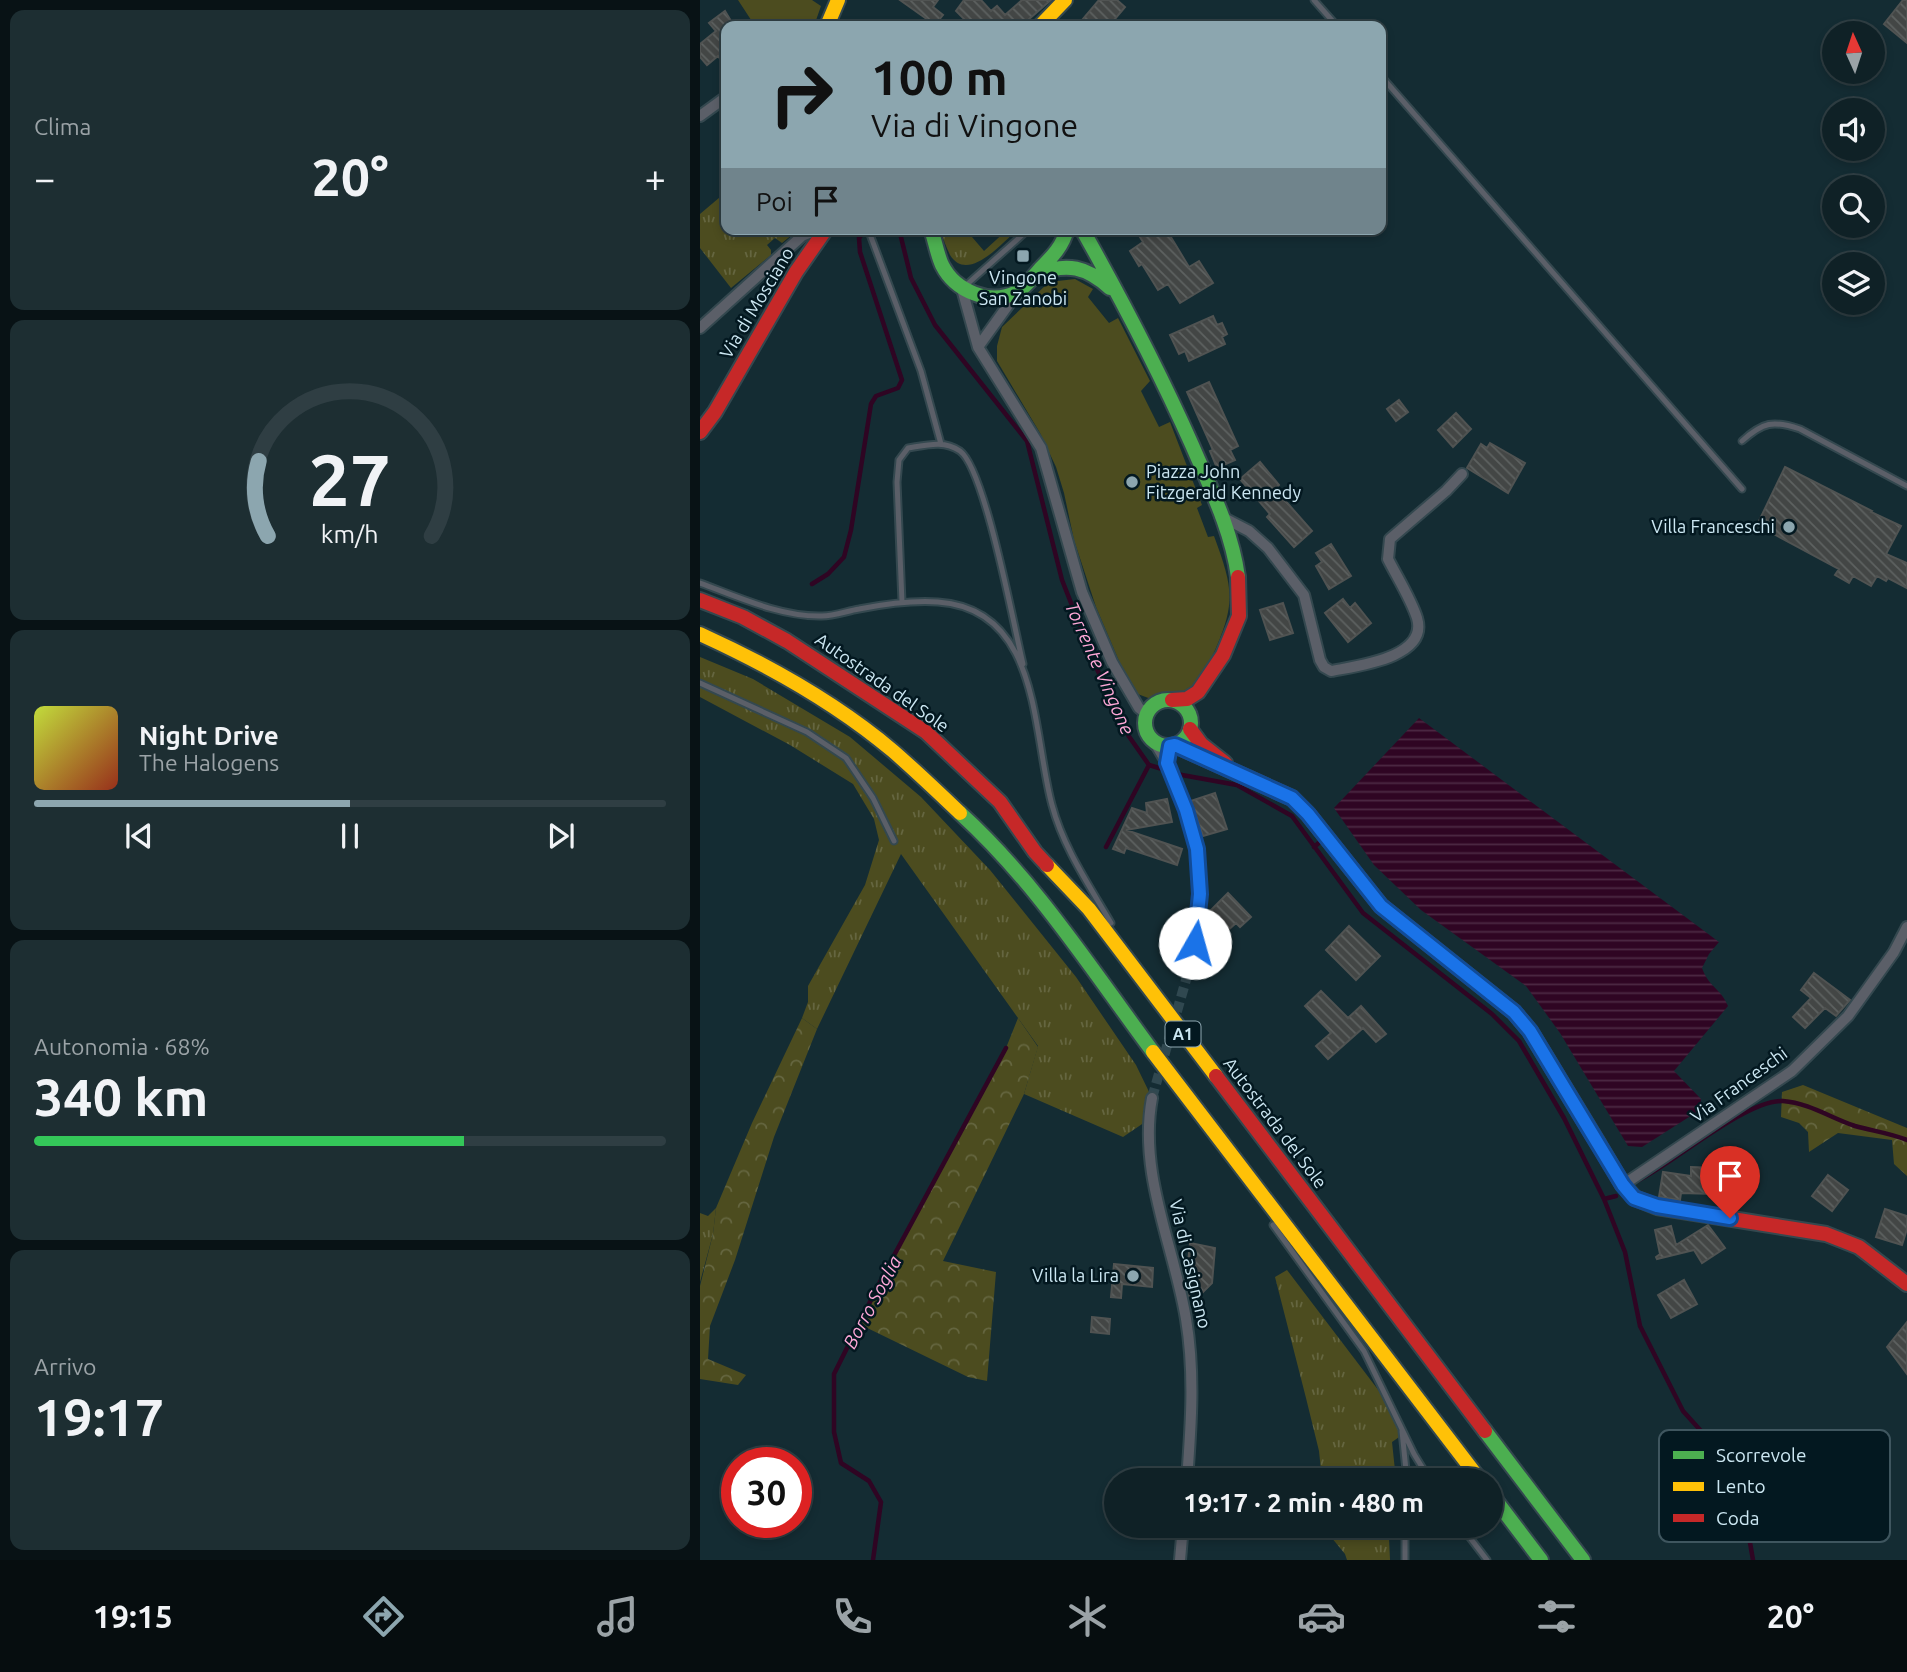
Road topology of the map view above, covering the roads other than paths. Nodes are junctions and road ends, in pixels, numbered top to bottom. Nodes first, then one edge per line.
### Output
1 (838, 0) edge
2 (1065, 0) edge
3 (1314, 0) edge
4 (829, 21) edge
5 (1045, 21) edge
6 (1333, 21) edge
7 (1386, 82) edge
8 (721, 101) edge
9 (700, 116) edge
10 (804, 235) edge
11 (822, 235) edge
12 (870, 235) edge
13 (933, 235) edge
14 (1022, 235) edge
15 (1065, 235) edge
16 (1085, 235) edge
17 (1034, 276) junction
18 (962, 289) junction
19 (1019, 290) junction
20 (1122, 302) junction
21 (700, 328) edge
22 (978, 347) junction
23 (700, 432) edge
24 (1742, 441) dead end
25 (941, 444) junction
26 (1462, 474) dead end
27 (1907, 486) edge
28 (1742, 489) dead end
29 (1220, 516) junction
30 (700, 583) edge
31 (700, 600) edge
32 (902, 601) junction
33 (700, 634) edge
34 (1024, 670) junction
35 (1207, 681) junction
36 (700, 683) edge
37 (1172, 701) junction
38 (1147, 714) junction
39 (1191, 727) junction
40 (1152, 738) junction
41 (1173, 745) junction
42 (1167, 763) junction
43 (1234, 771) junction
44 (894, 841) dead end
45 (1907, 927) edge
46 (1188, 973) tunnel mouth
47 (1149, 989) junction
48 (1172, 1078) junction
49 (1152, 1098) tunnel mouth
50 (1623, 1185) junction
51 (1254, 1197) dead end
52 (1269, 1219) dead end
53 (1907, 1284) edge
54 (1401, 1424) junction
55 (1188, 1468) edge
56 (1406, 1468) edge
57 (1423, 1468) edge
58 (1471, 1468) edge
59 (1503, 1510) edge
60 (1182, 1538) edge
61 (1405, 1538) edge
62 (1470, 1538) edge
63 (1180, 1560) edge
64 (1405, 1560) edge
65 (1487, 1560) edge
66 (1541, 1560) edge
67 (1583, 1560) edge

1 - 4 main road
2 - 5 main road
3 - 6 lane
7 - 28 lane
8 - 9 street
10 - 21 street
11 - 23 main road, Via di Mosciano
12 - 25 lane
13 - 18 main road
14 - 18 lane
15 - 17 main road
16 - 20 main road
17 - 19 main road
17 - 20 main road
18 - 19 main road
18 - 22 street
19 - 22 street
20 - 29 main road
22 - 38 street
24 - 27 lane
25 - 32 lane
25 - 34 lane
26 - 29 street
29 - 35 main road
30 - 32 lane
31 - 47 main road, Autostrada del Sole / A1
32 - 34 lane
33 - 48 main road, A1
34 - 47 lane
35 - 37 main road
35 - 39 main road
36 - 44 lane
37 - 38 main road
37 - 39 main road
38 - 40 main road
39 - 41 main road
39 - 43 main road
40 - 41 main road
40 - 42 street
41 - 42 street
41 - 43 main road
42 - 46 street
43 - 50 main road
45 - 50 street, Via Franceschi
47 - 67 main road, Autostrada del Sole / A1
48 - 51 lane
48 - 58 main road, A1
49 - 55 street, Via di Casignano
50 - 53 main road
52 - 54 lane
54 - 56 lane
54 - 57 lane
59 - 66 main road
60 - 63 street
61 - 64 lane
62 - 65 lane

